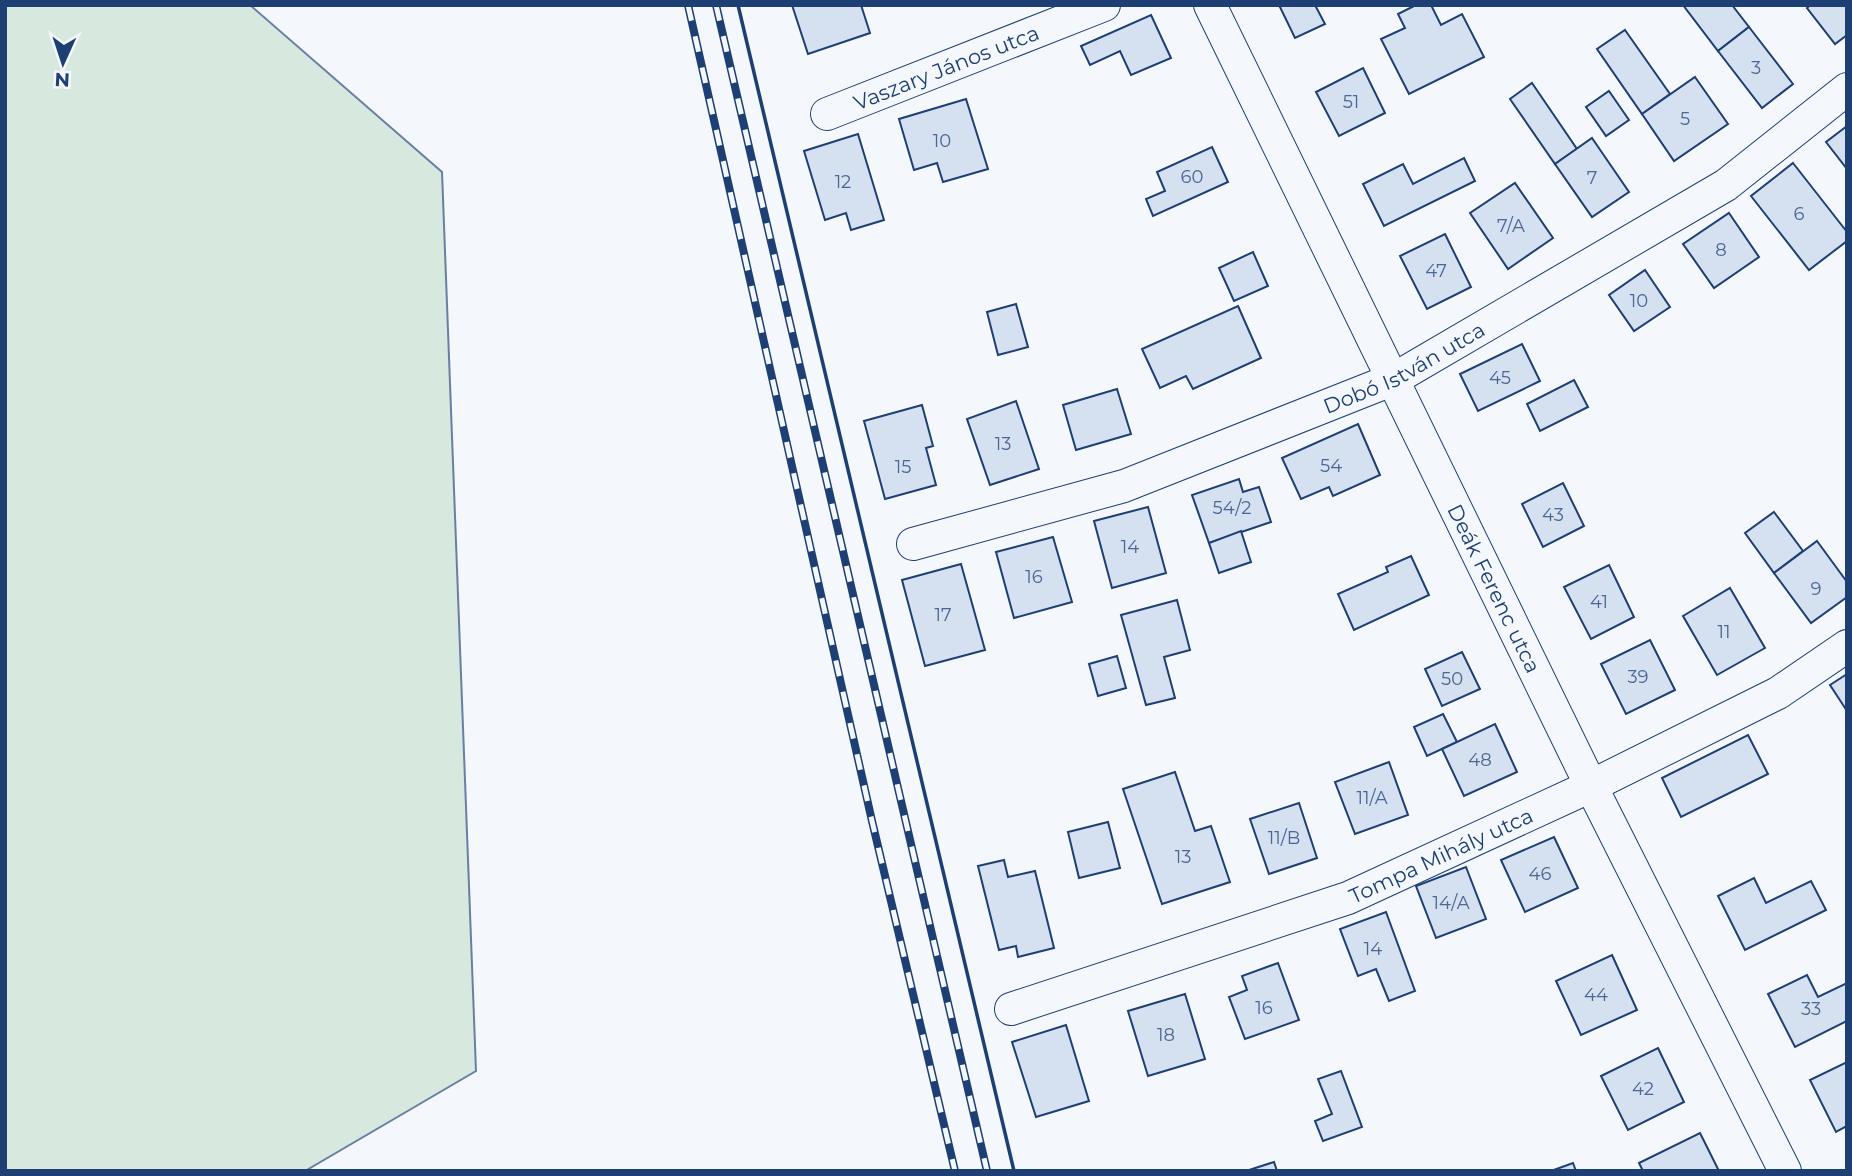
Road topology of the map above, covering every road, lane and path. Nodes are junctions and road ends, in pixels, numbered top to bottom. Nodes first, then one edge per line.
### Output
1 (1104, 5) edge
2 (1210, 5) edge
3 (1847, 89) edge
4 (827, 114) dead end
5 (1394, 379) junction
6 (913, 544) dead end
7 (1847, 646) edge
8 (1591, 786) junction
9 (1011, 1009) dead end
10 (1785, 1171) edge

1 - 4 street, Vaszary János utca
2 - 5 street, Deák Ferenc utca
3 - 5 street, Dobó István utca
5 - 6 street, Dobó István utca
5 - 8 street, Deák Ferenc utca
7 - 8 street, Tompa Mihály utca
8 - 9 street, Tompa Mihály utca
8 - 10 street, Deák Ferenc utca

